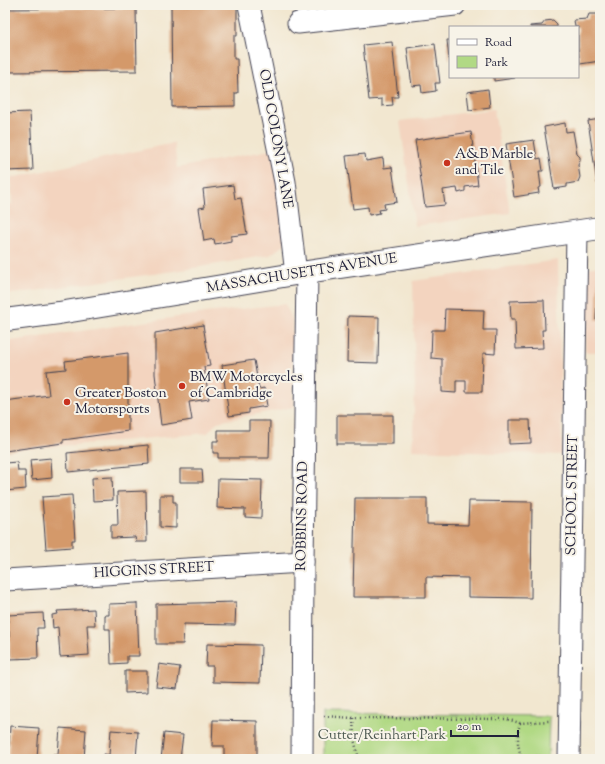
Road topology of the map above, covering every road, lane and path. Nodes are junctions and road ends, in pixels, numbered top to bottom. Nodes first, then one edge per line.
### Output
1 (249, 5) edge
2 (455, 5) edge
3 (298, 23) dead end
4 (600, 228) edge
5 (577, 232) junction
6 (301, 273) junction
7 (5, 320) edge
8 (303, 562) junction
9 (5, 580) edge
10 (302, 715) junction
11 (353, 718) junction
12 (569, 721) junction
13 (520, 723) junction
14 (302, 759) edge
15 (359, 759) edge
16 (521, 759) edge
17 (569, 759) edge

1 - 6 street, OLD COLONY LANE
2 - 3 street
4 - 5 main road, MASSACHUSETTS AVENUE
5 - 6 main road, MASSACHUSETTS AVENUE
5 - 12 street, SCHOOL STREET
6 - 7 main road, MASSACHUSETTS AVENUE
6 - 8 street, ROBBINS ROAD
8 - 9 street, HIGGINS STREET
8 - 10 street, ROBBINS ROAD
10 - 11 path
10 - 14 street, ROBBINS ROAD
11 - 13 path
11 - 15 path
12 - 13 path
12 - 17 street, SCHOOL STREET
13 - 16 path

